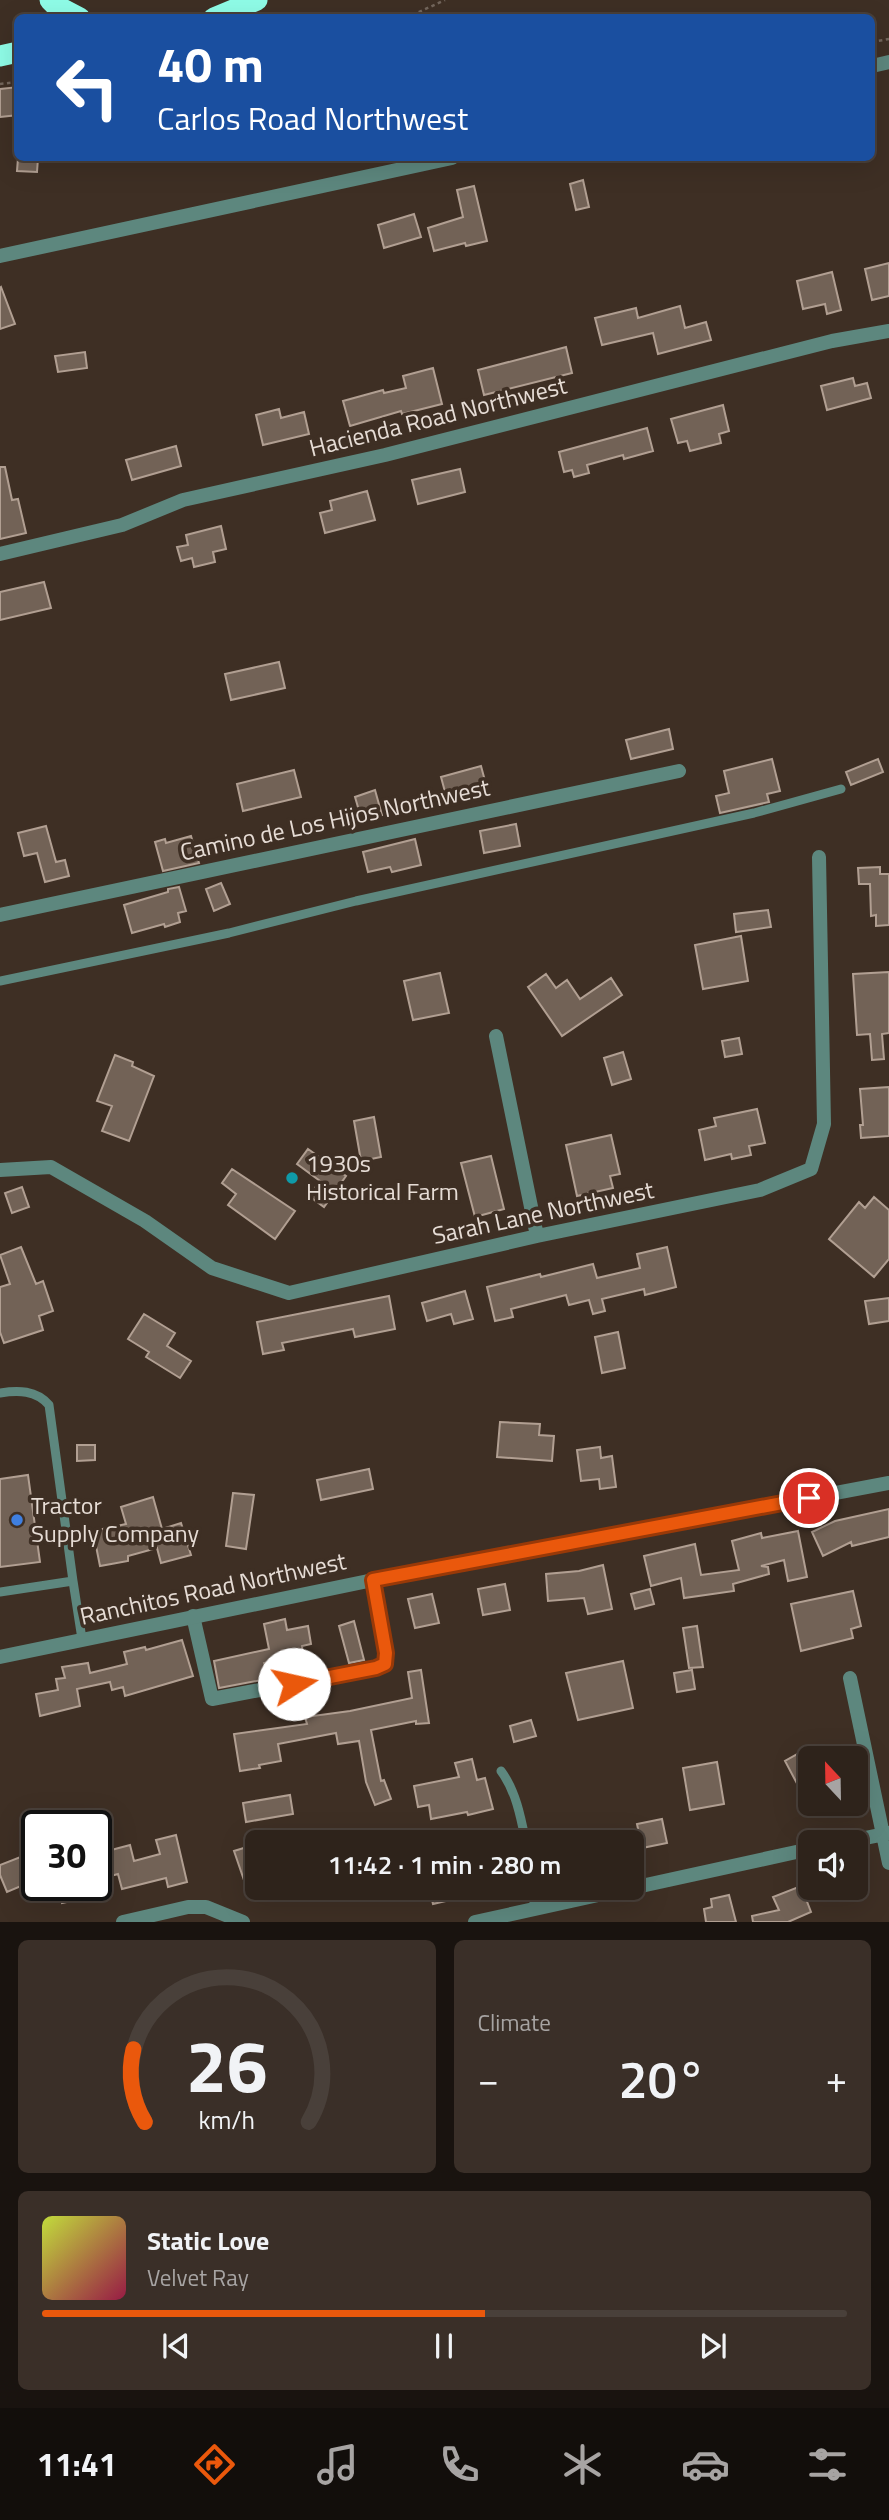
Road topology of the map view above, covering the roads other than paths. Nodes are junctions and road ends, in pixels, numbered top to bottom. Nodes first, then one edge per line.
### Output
1 (50, 0) edge
2 (257, 0) edge
3 (72, 14) edge
4 (224, 14) edge
5 (438, 161) edge
6 (0, 256) edge
7 (889, 331) edge
8 (0, 554) edge
9 (679, 771) dead end
10 (841, 789) dead end
11 (819, 857) dead end
12 (0, 915) edge
13 (0, 981) edge
14 (496, 1036) dead end
15 (0, 1170) edge
16 (537, 1236) junction
17 (0, 1393) edge
18 (889, 1483) edge
19 (373, 1580) junction
20 (72, 1581) junction
21 (0, 1591) edge
22 (193, 1616) junction
23 (82, 1639) junction
24 (0, 1657) edge
25 (850, 1678) dead end
26 (501, 1771) dead end
27 (524, 1830) edge
28 (886, 1833) edge
29 (868, 1837) edge
30 (798, 1852) edge
31 (889, 1863) edge
32 (644, 1885) edge
33 (534, 1900) edge
34 (576, 1900) edge
35 (535, 1909) junction
36 (123, 1922) edge
37 (243, 1922) edge
38 (475, 1922) edge

1 - 3 highway
2 - 4 highway
5 - 6 street
7 - 8 street, Hacienda Road Northwest
9 - 12 street, Camino de Los Hijos Northwest
10 - 13 lane
11 - 16 street, Sarah Lane Northwest
14 - 16 street
15 - 16 street, Sarah Lane Northwest
17 - 20 lane
18 - 19 street, Ranchitos Road Northwest
19 - 22 street, Ranchitos Road Northwest
19 - 22 street
20 - 21 lane
20 - 23 lane
22 - 23 street, Ranchitos Road Northwest
23 - 24 street, Ranchitos Road Northwest
25 - 28 street
26 - 27 lane
28 - 29 street
28 - 31 street
30 - 32 street
33 - 35 lane
34 - 35 street
35 - 38 street
36 - 37 street

